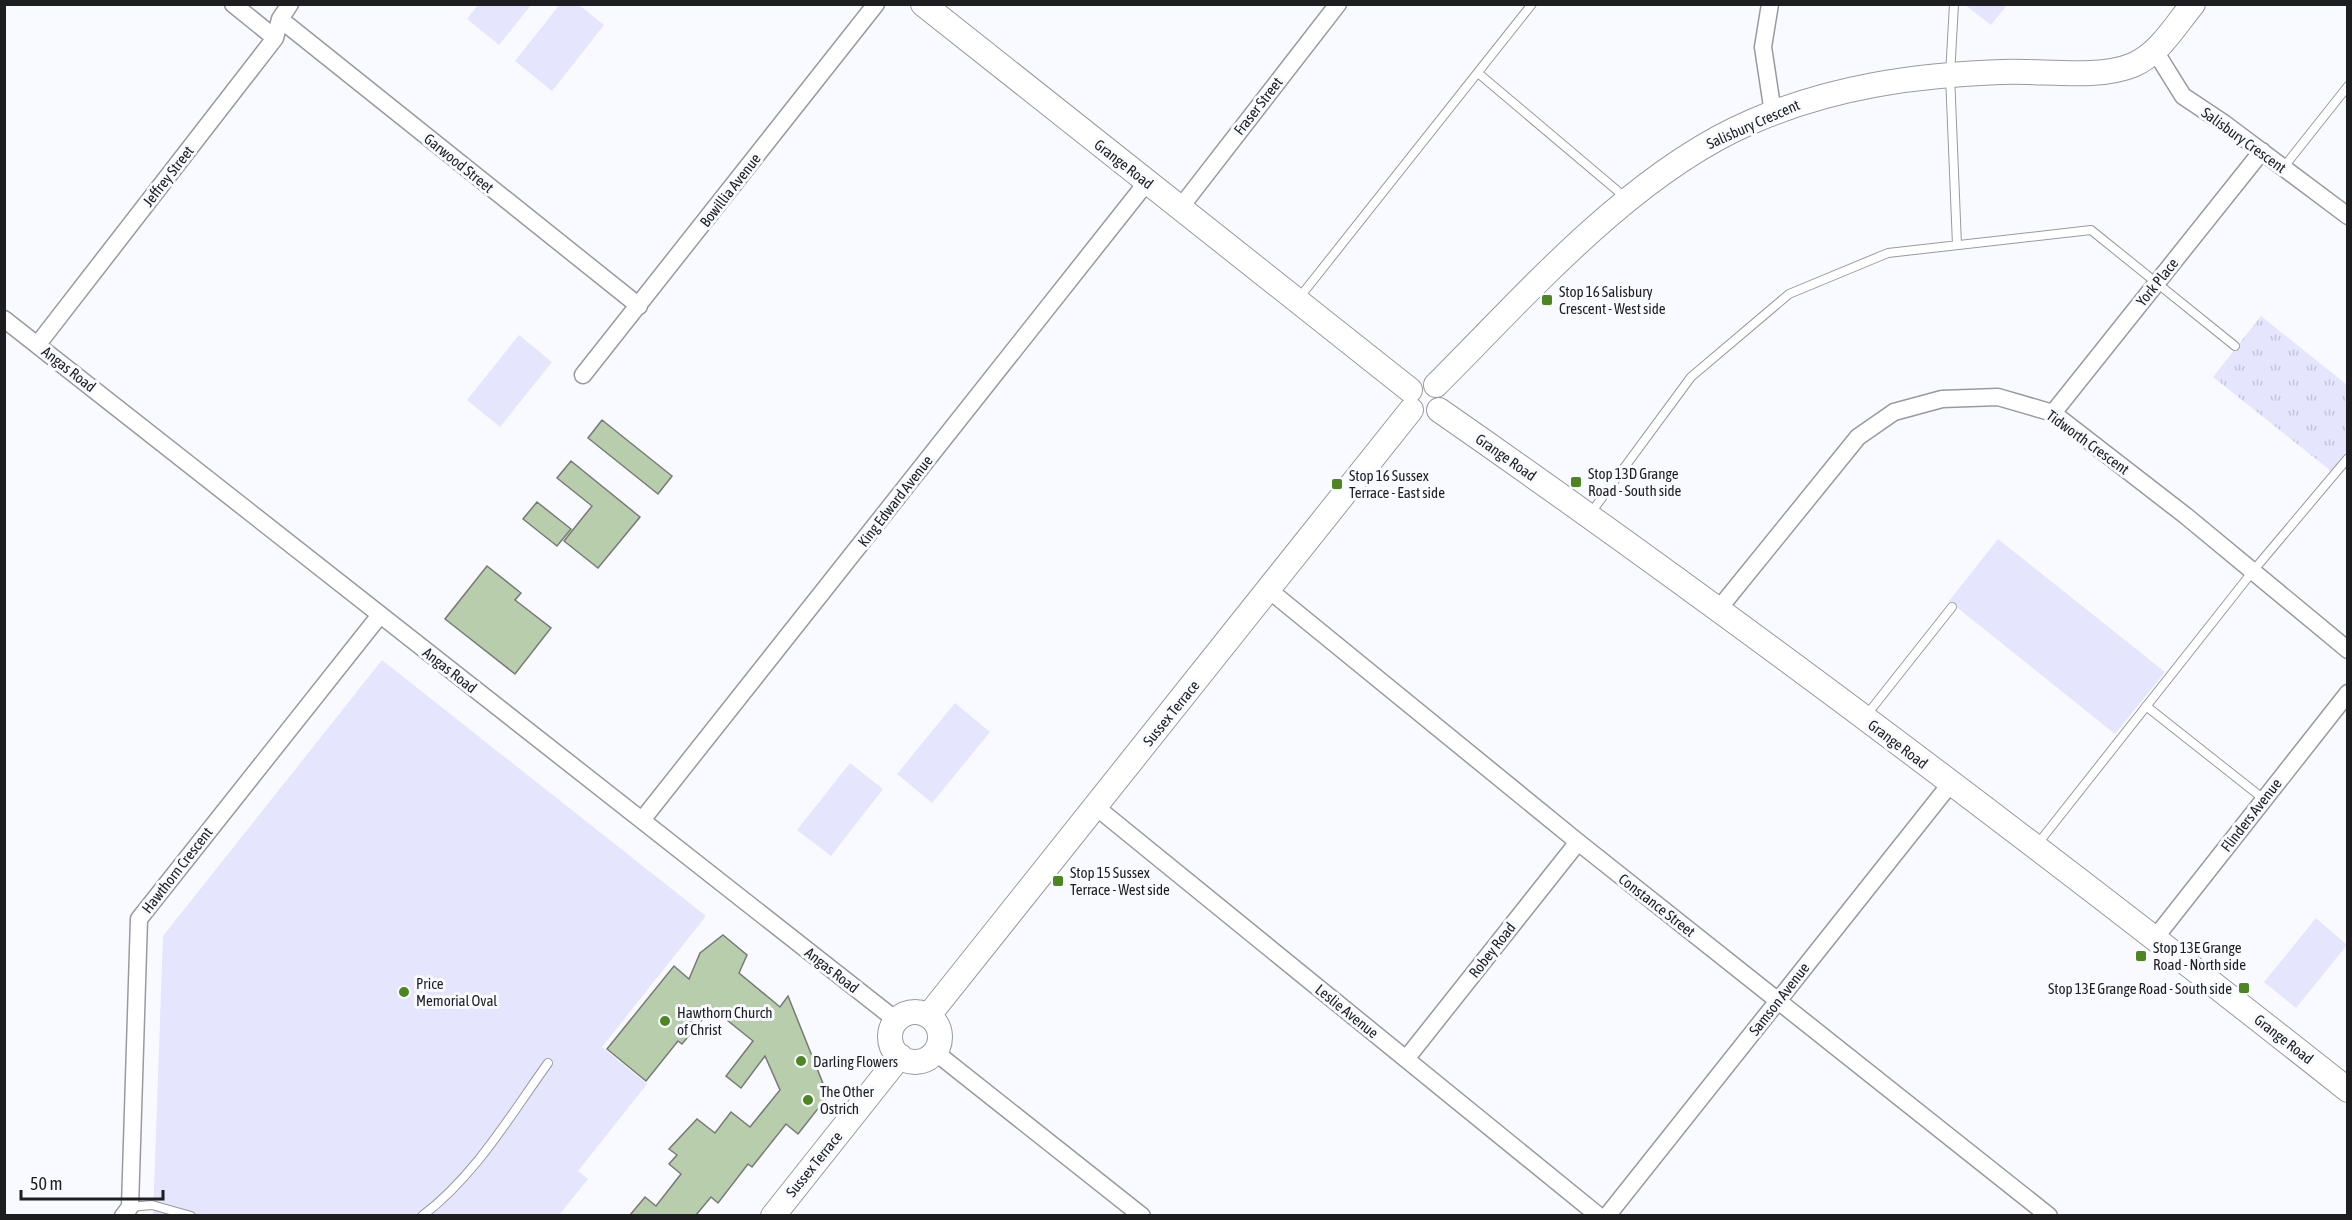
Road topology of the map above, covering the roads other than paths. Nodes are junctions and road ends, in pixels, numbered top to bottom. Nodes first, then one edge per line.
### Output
1 (234, 4) edge
2 (290, 4) edge
3 (876, 4) edge
4 (1338, 4) edge
5 (1532, 4) edge
6 (1770, 4) edge
7 (1954, 4) edge
8 (2193, 4) edge
9 (931, 7) edge
10 (280, 19) junction
11 (275, 38) junction
12 (2160, 45) junction
13 (1478, 72) junction
14 (1950, 75) junction
15 (2348, 86) edge
16 (1773, 112) junction
17 (2262, 152) junction
18 (2283, 168) junction
19 (1147, 182) junction
20 (1629, 201) junction
21 (1180, 208) junction
22 (2348, 216) edge
23 (1957, 245) junction
24 (2157, 284) junction
25 (1297, 301) junction
26 (639, 306) junction
27 (4, 319) edge
28 (38, 344) junction
29 (2235, 346) dead end
30 (583, 375) dead end
31 (1436, 385) junction
32 (1411, 400) junction
33 (1439, 410) junction
34 (2053, 413) junction
35 (2348, 458) edge
36 (1589, 515) junction
37 (2253, 572) junction
38 (1269, 590) junction
39 (1953, 607) dead end
40 (1717, 611) junction
41 (380, 615) junction
42 (2348, 650) edge
43 (2348, 693) edge
44 (2146, 706) junction
45 (1864, 719) junction
46 (1951, 783) junction
47 (2264, 799) junction
48 (1096, 807) junction
49 (642, 820) junction
50 (1578, 842) junction
51 (2036, 847) junction
52 (2155, 938) junction
53 (1778, 1000) junction
54 (929, 1015) junction
55 (896, 1020) junction
56 (936, 1052) junction
57 (900, 1056) junction
58 (1406, 1059) junction
59 (548, 1063) dead end
60 (2348, 1090) edge
61 (126, 1211) edge
62 (191, 1215) edge
63 (422, 1215) edge
64 (773, 1215) edge
65 (1142, 1215) edge
66 (1599, 1215) edge
67 (1607, 1215) edge
68 (2049, 1215) edge

1 - 11 street
2 - 10 street, Jeffrey Street
3 - 26 street, Bowillia Avenue
4 - 21 street, Fraser Street
5 - 13 lane
6 - 16 street
7 - 14 lane
8 - 12 street
9 - 19 street, Grange Road
10 - 11 street, Jeffrey Street
10 - 26 street, Garwood Street
11 - 28 street, Jeffrey Street
12 - 14 street, Salisbury Crescent
12 - 17 street, Salisbury Crescent
13 - 20 lane
13 - 25 lane
14 - 16 street, Salisbury Crescent
14 - 23 lane
15 - 18 lane
16 - 20 street, Salisbury Crescent
17 - 18 street, Salisbury Crescent
17 - 24 street, York Place
18 - 22 street, Salisbury Crescent
19 - 21 street, Grange Road
19 - 49 street, King Edward Avenue
20 - 31 street, Salisbury Crescent
21 - 25 street, Grange Road
23 - 24 lane
23 - 36 lane
24 - 29 lane
24 - 34 street, York Place
25 - 32 street, Grange Road
26 - 30 street, Bowillia Avenue
27 - 28 street, Angas Road
28 - 41 street, Angas Road
31 - 32 street
31 - 33 street
32 - 33 street
32 - 38 street, Sussex Terrace
33 - 36 street, Grange Road
34 - 37 street, Tidworth Crescent
34 - 40 street, Tidworth Crescent
35 - 37 lane
36 - 40 street, Grange Road
37 - 42 street, Tidworth Crescent
37 - 44 lane
38 - 48 street, Sussex Terrace
38 - 50 street, Constance Street
39 - 45 lane
40 - 45 street, Grange Road
41 - 49 street, Angas Road
41 - 61 street, Hawthorn Crescent
43 - 47 street, Flinders Avenue
44 - 47 lane
44 - 51 lane
45 - 46 street, Grange Road
46 - 51 street, Grange Road
46 - 53 street, Samson Avenue
47 - 52 street, Flinders Avenue
48 - 54 street, Sussex Terrace
48 - 58 street, Leslie Avenue
49 - 55 street, Angas Road
50 - 53 street, Constance Street
50 - 58 street, Robey Road
51 - 52 street, Grange Road
52 - 60 street, Grange Road
53 - 67 street, Samson Avenue
53 - 68 street, Constance Street
54 - 55 street
54 - 56 street
55 - 57 street
56 - 57 street
56 - 65 street
57 - 64 street, Sussex Terrace
58 - 66 street, Leslie Avenue
59 - 63 lane
61 - 62 lane

